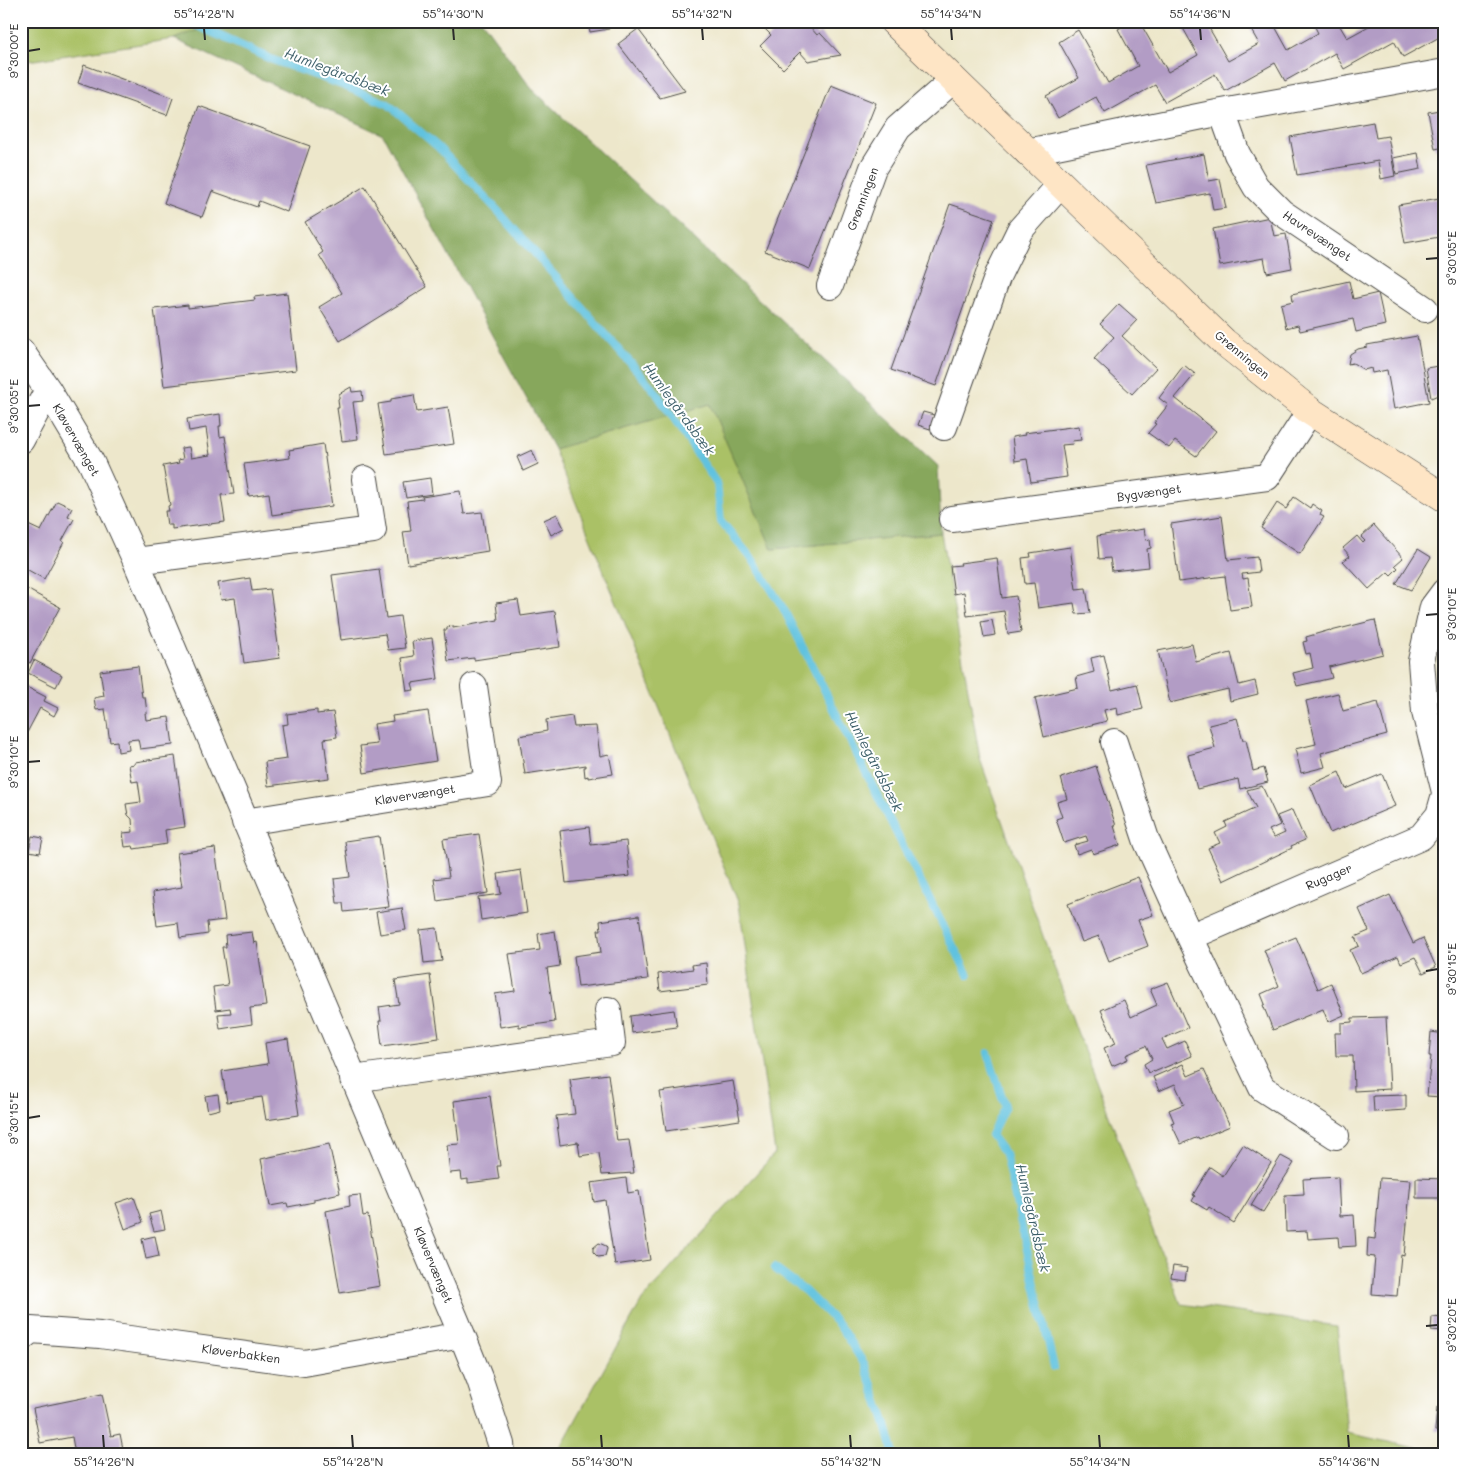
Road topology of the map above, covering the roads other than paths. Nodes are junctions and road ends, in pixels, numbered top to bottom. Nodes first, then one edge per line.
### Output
1 (893, 21) edge
2 (1445, 72) edge
3 (953, 80) junction
4 (1222, 112) junction
5 (1027, 152) junction
6 (1061, 184) junction
7 (830, 286) dead end
8 (1425, 309) dead end
9 (21, 351) edge
10 (48, 390) junction
11 (1310, 411) junction
12 (944, 427) dead end
13 (21, 440) edge
14 (365, 480) dead end
15 (1445, 498) edge
16 (952, 519) dead end
17 (136, 562) junction
18 (1445, 591) edge
19 (474, 686) dead end
20 (1114, 742) dead end
21 (1445, 793) edge
22 (245, 822) junction
23 (1190, 937) junction
24 (608, 1010) dead end
25 (354, 1079) junction
26 (1336, 1136) dead end
27 (462, 1334) junction
28 (21, 1338) edge
29 (502, 1454) edge

1 - 3 street, Grønningen
2 - 4 street
3 - 5 street, Grønningen
3 - 7 street, Grønningen
4 - 5 street
4 - 8 street, Havrevænget
5 - 6 street, Grønningen
6 - 11 street, Grønningen
6 - 12 street
9 - 10 street, Kløvervænget
10 - 13 street
10 - 17 street, Kløvervænget
11 - 15 street, Grønningen
11 - 16 street, Bygvænget
14 - 17 street
17 - 22 street, Kløvervænget
18 - 21 street, Rugager
19 - 22 street, Kløvervænget
20 - 23 street
21 - 23 street, Rugager
22 - 25 street, Kløvervænget
23 - 26 street
24 - 25 street
25 - 27 street, Kløvervænget
27 - 28 street, Kløverbakken
27 - 29 street, Kløvervænget

